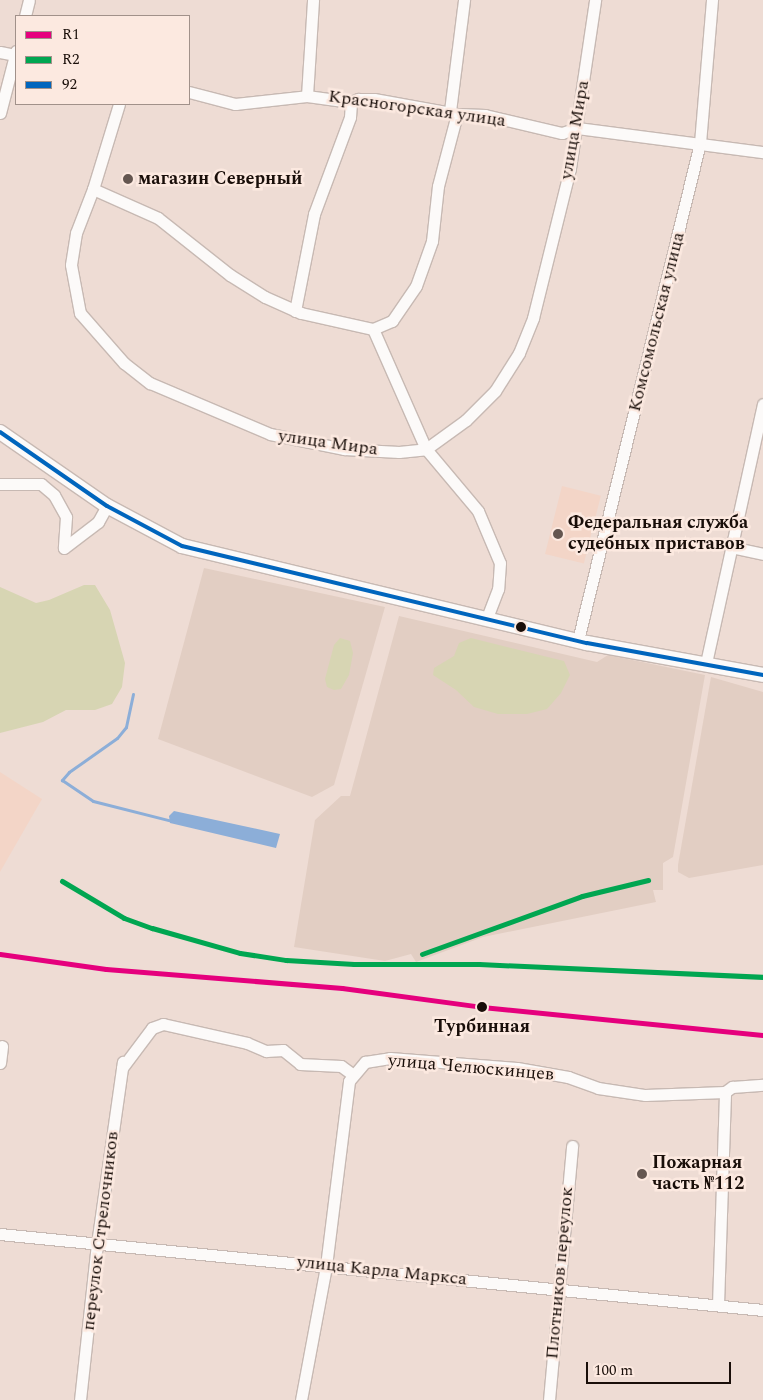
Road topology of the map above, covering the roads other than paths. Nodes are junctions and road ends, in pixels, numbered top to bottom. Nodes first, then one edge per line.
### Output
1 (29, 0) edge
2 (313, 0) edge
3 (464, 0) edge
4 (595, 0) edge
5 (712, 0) edge
6 (25, 15) edge
7 (0, 52) edge
8 (15, 54) edge
9 (15, 58) edge
10 (190, 92) edge
11 (307, 96) junction
12 (352, 102) junction
13 (119, 105) edge
14 (0, 113) edge
15 (453, 113) junction
16 (577, 128) junction
17 (700, 143) junction
18 (763, 152) edge
19 (93, 189) junction
20 (295, 311) junction
21 (373, 329) junction
22 (763, 404) edge
23 (0, 432) edge
24 (426, 449) junction
25 (0, 484) edge
26 (107, 506) junction
27 (731, 548) junction
28 (763, 554) edge
29 (487, 618) junction
30 (578, 640) junction
31 (706, 663) junction
32 (763, 674) edge
33 (2, 1046) dead end
34 (0, 1063) edge
35 (352, 1074) junction
36 (763, 1085) edge
37 (725, 1092) junction
38 (572, 1146) dead end
39 (0, 1234) edge
40 (97, 1244) junction
41 (326, 1266) junction
42 (559, 1288) junction
43 (718, 1304) junction
44 (763, 1310) edge
45 (80, 1400) edge
46 (301, 1400) edge
47 (549, 1400) edge

1 - 6 street
2 - 11 street
3 - 15 street
4 - 16 street, улица Мира
5 - 17 street, Комсомольская улица
7 - 8 street
9 - 14 street
10 - 11 street, Красногорская улица
11 - 12 street, Красногорская улица
12 - 15 street, Красногорская улица
12 - 20 street
13 - 19 street, улица Мира
15 - 16 street, Красногорская улица
15 - 21 street
16 - 17 street, Красногорская улица
16 - 24 street, улица Мира
17 - 18 street, Красногорская улица
17 - 30 street, Комсомольская улица
19 - 20 street
19 - 24 street, улица Мира
20 - 21 street
21 - 24 street
22 - 27 street
23 - 26 street
24 - 29 street
25 - 26 street
26 - 29 street
27 - 28 street
27 - 31 street
29 - 30 street
30 - 31 street
31 - 32 street
33 - 34 street
35 - 37 street, улица Челюскинцев
35 - 40 street, переулок Стрелочников
35 - 41 street
36 - 37 street, улица Челюскинцев
37 - 43 street
38 - 42 street, Плотников переулок
39 - 40 street, улица Карла Маркса
40 - 41 street, улица Карла Маркса
40 - 45 street, переулок Стрелочников
41 - 42 street, улица Карла Маркса
41 - 46 street
42 - 43 street, улица Карла Маркса
42 - 47 street, Плотников переулок
43 - 44 street, улица Карла Маркса

